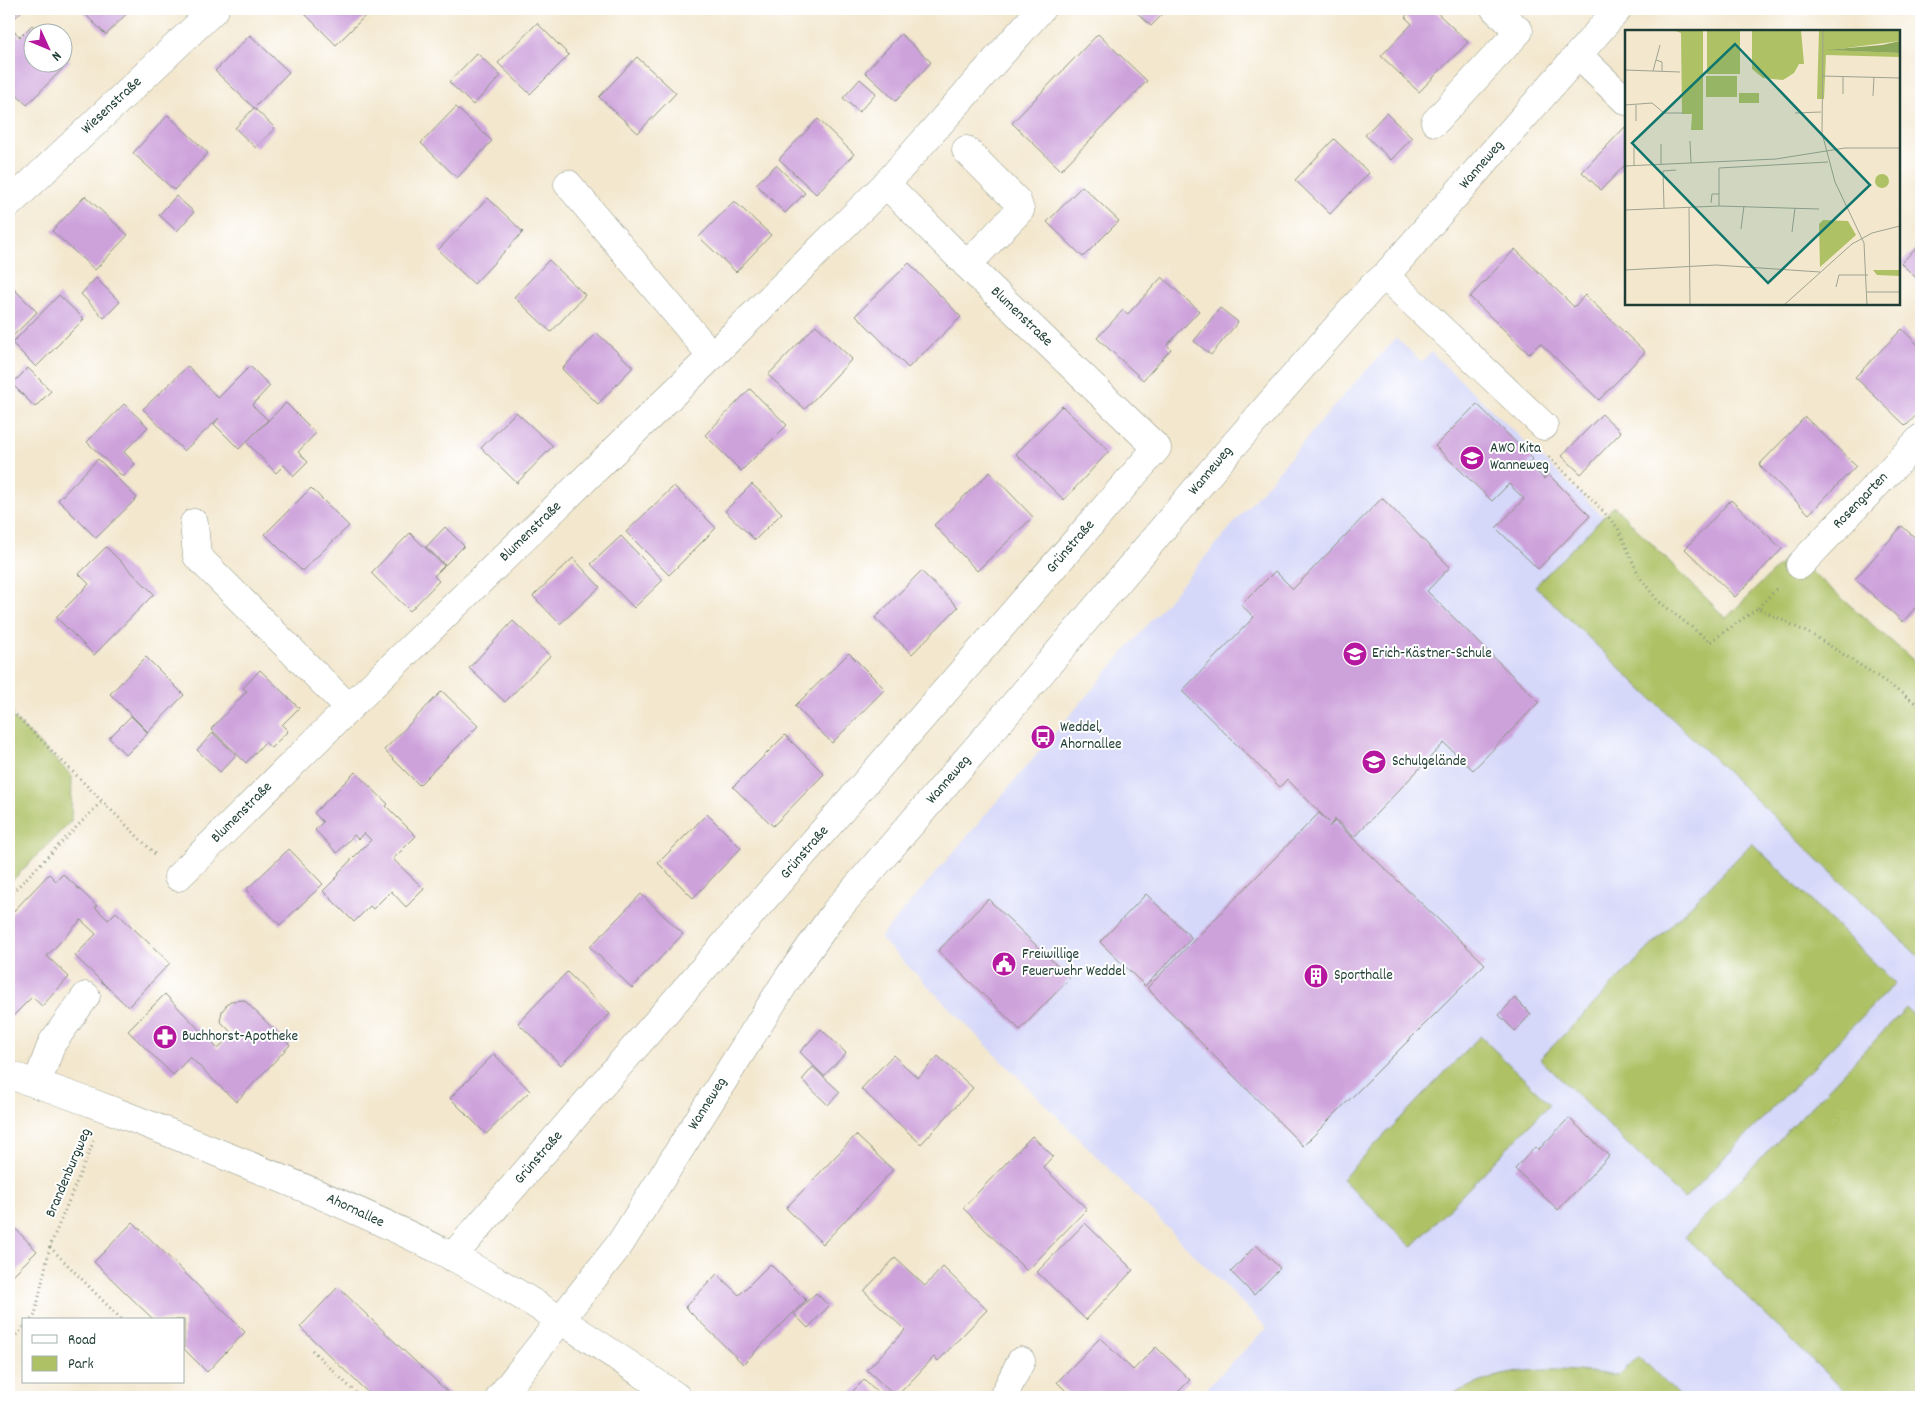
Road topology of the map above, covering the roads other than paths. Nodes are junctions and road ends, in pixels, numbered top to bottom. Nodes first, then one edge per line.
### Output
1 (215, 9) edge
2 (1041, 9) edge
3 (1496, 9) edge
4 (1618, 9) edge
5 (1578, 54) junction
6 (1625, 99) edge
7 (1435, 122) dead end
8 (966, 150) dead end
9 (568, 184) dead end
10 (886, 184) junction
11 (9, 204) edge
12 (967, 265) junction
13 (1385, 276) junction
14 (712, 356) junction
15 (1921, 438) edge
16 (1543, 439) road end
17 (1157, 448) joint
18 (194, 523) dead end
19 (1800, 565) dead end
20 (349, 708) junction
21 (178, 877) road end
22 (86, 996) dead end
23 (9, 1075) edge
24 (37, 1084) junction
25 (452, 1257) junction
26 (560, 1319) junction
27 (1021, 1361) dead end
28 (500, 1397) edge
29 (677, 1397) edge
30 (1003, 1397) edge

1 - 11 street, Wiesenstraße
2 - 10 street, Blumenstraße
3 - 7 street
4 - 5 street, Wanneweg
5 - 6 street
5 - 13 street, Wanneweg
8 - 12 street
9 - 14 street
10 - 12 street, Blumenstraße
10 - 14 street, Blumenstraße
12 - 17 street, Blumenstraße
13 - 16 street
13 - 26 street, Wanneweg
14 - 20 street, Blumenstraße
15 - 19 street, Rosengarten
17 - 25 street, Grünstraße
18 - 20 street
20 - 21 street, Blumenstraße
22 - 24 street
23 - 24 street, Ahornallee
24 - 25 street, Ahornallee
25 - 26 street, Ahornallee
26 - 28 street, Wanneweg
26 - 29 street, Ahornallee
27 - 30 street

